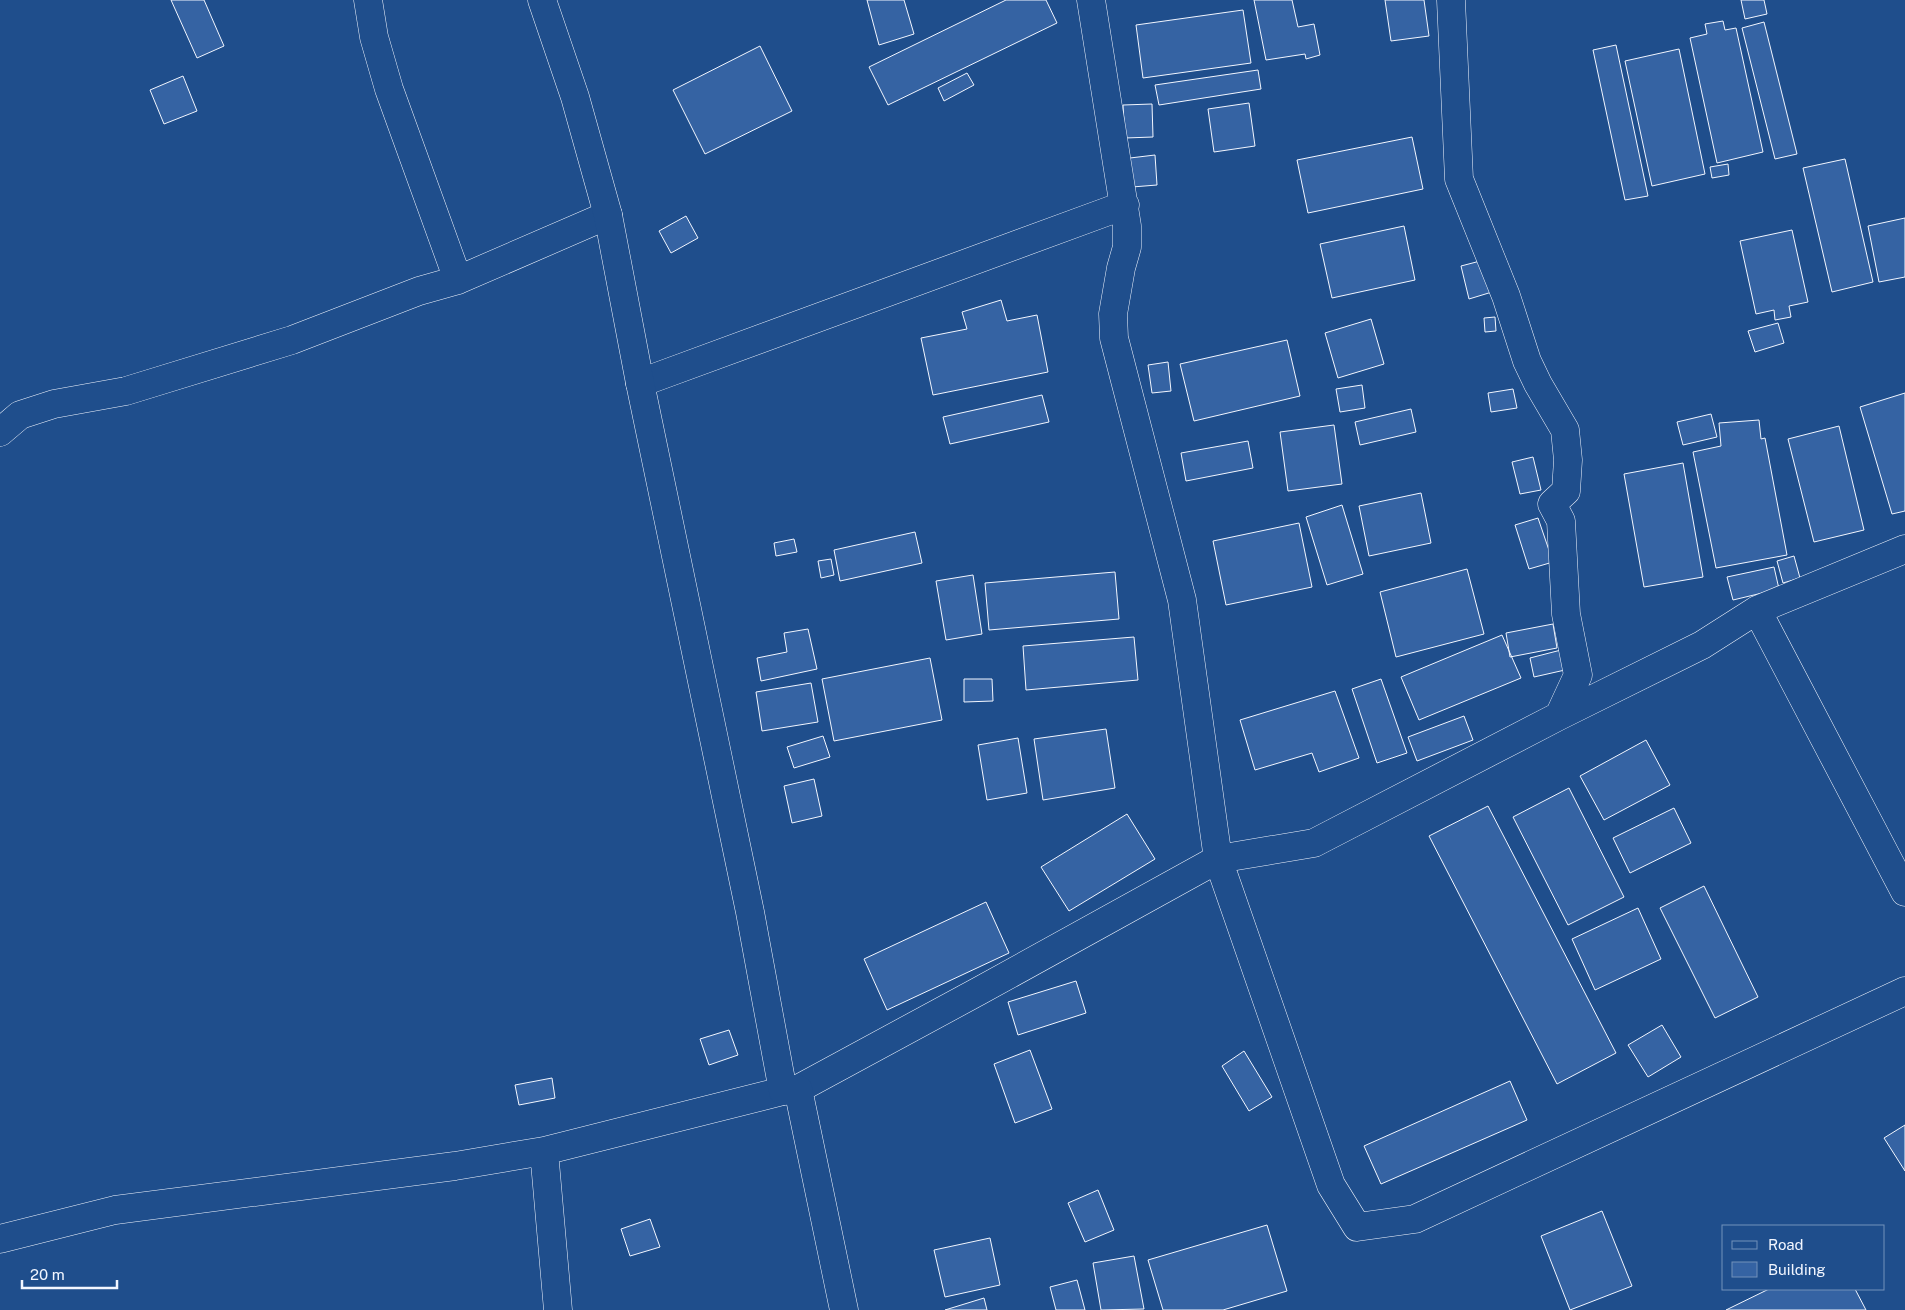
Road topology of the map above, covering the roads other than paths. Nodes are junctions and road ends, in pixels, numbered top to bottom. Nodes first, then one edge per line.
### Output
1 (368, 0) edge
2 (542, 0) edge
3 (1091, 0) edge
4 (1451, 0) edge
5 (1125, 205) junction
6 (608, 215) junction
7 (458, 280) junction
8 (640, 383) junction
9 (0, 432) edge
10 (1905, 550) edge
11 (1758, 610) junction
12 (1559, 716) junction
13 (1218, 859) junction
14 (1905, 892) edge
15 (1905, 991) edge
16 (790, 1090) junction
17 (544, 1151) junction
18 (0, 1239) edge
19 (558, 1310) edge
20 (844, 1310) edge

1 - 7 street
2 - 6 street
3 - 5 street
4 - 12 street
5 - 8 street
5 - 13 street
6 - 7 street
6 - 8 street
7 - 9 street
8 - 16 street
10 - 11 street
11 - 12 street
11 - 14 street
12 - 13 street
13 - 15 street
13 - 16 street
16 - 17 street
16 - 20 street
17 - 18 street
17 - 19 street

